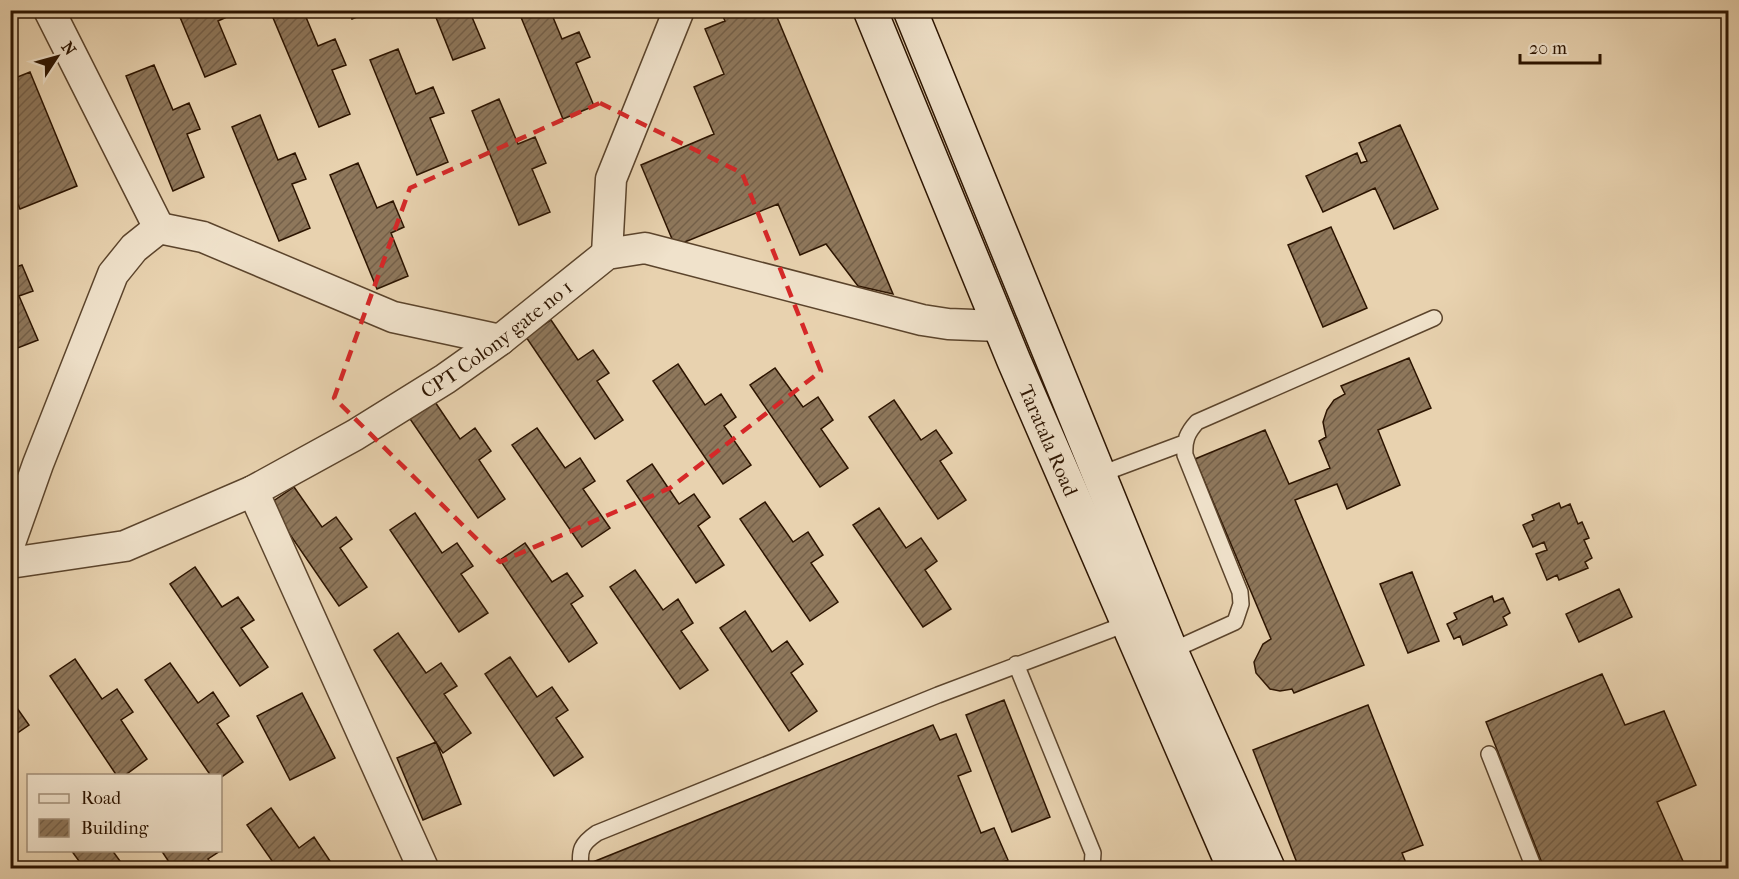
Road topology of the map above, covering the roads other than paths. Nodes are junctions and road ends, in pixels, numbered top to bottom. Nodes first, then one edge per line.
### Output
1 (49, 10) edge
2 (679, 10) edge
3 (870, 10) edge
4 (910, 10) edge
5 (159, 228) junction
6 (607, 254) junction
7 (1434, 318) dead end
8 (999, 326) junction
9 (500, 340) junction
10 (1047, 348) junction
11 (1014, 361) junction
12 (1184, 443) junction
13 (1101, 474) junction
14 (253, 491) junction
15 (13, 526) edge
16 (10, 563) edge
17 (1126, 624) junction
18 (1171, 651) junction
19 (1016, 664) junction
20 (1489, 754) dead end
21 (423, 868) edge
22 (581, 868) edge
23 (1092, 868) edge
24 (1234, 868) edge
25 (1268, 868) edge
26 (1534, 868) edge

1 - 5 street
2 - 6 street
3 - 8 main road, Taratala Road
4 - 10 main road
5 - 9 street
5 - 15 street
6 - 8 street, CPT Colony gate no 1
6 - 9 street, CPT Colony gate no 1
7 - 12 lane
8 - 11 main road, Taratala Road
9 - 14 street, CPT Colony gate no 1
10 - 11 main road
10 - 13 main road
11 - 17 main road, Taratala Road
12 - 13 lane
12 - 18 lane
13 - 18 main road
14 - 16 street, CPT Colony gate no 1
14 - 21 street
17 - 19 lane
17 - 24 main road, Taratala Road
18 - 25 main road
19 - 22 lane
19 - 23 lane
20 - 26 lane

